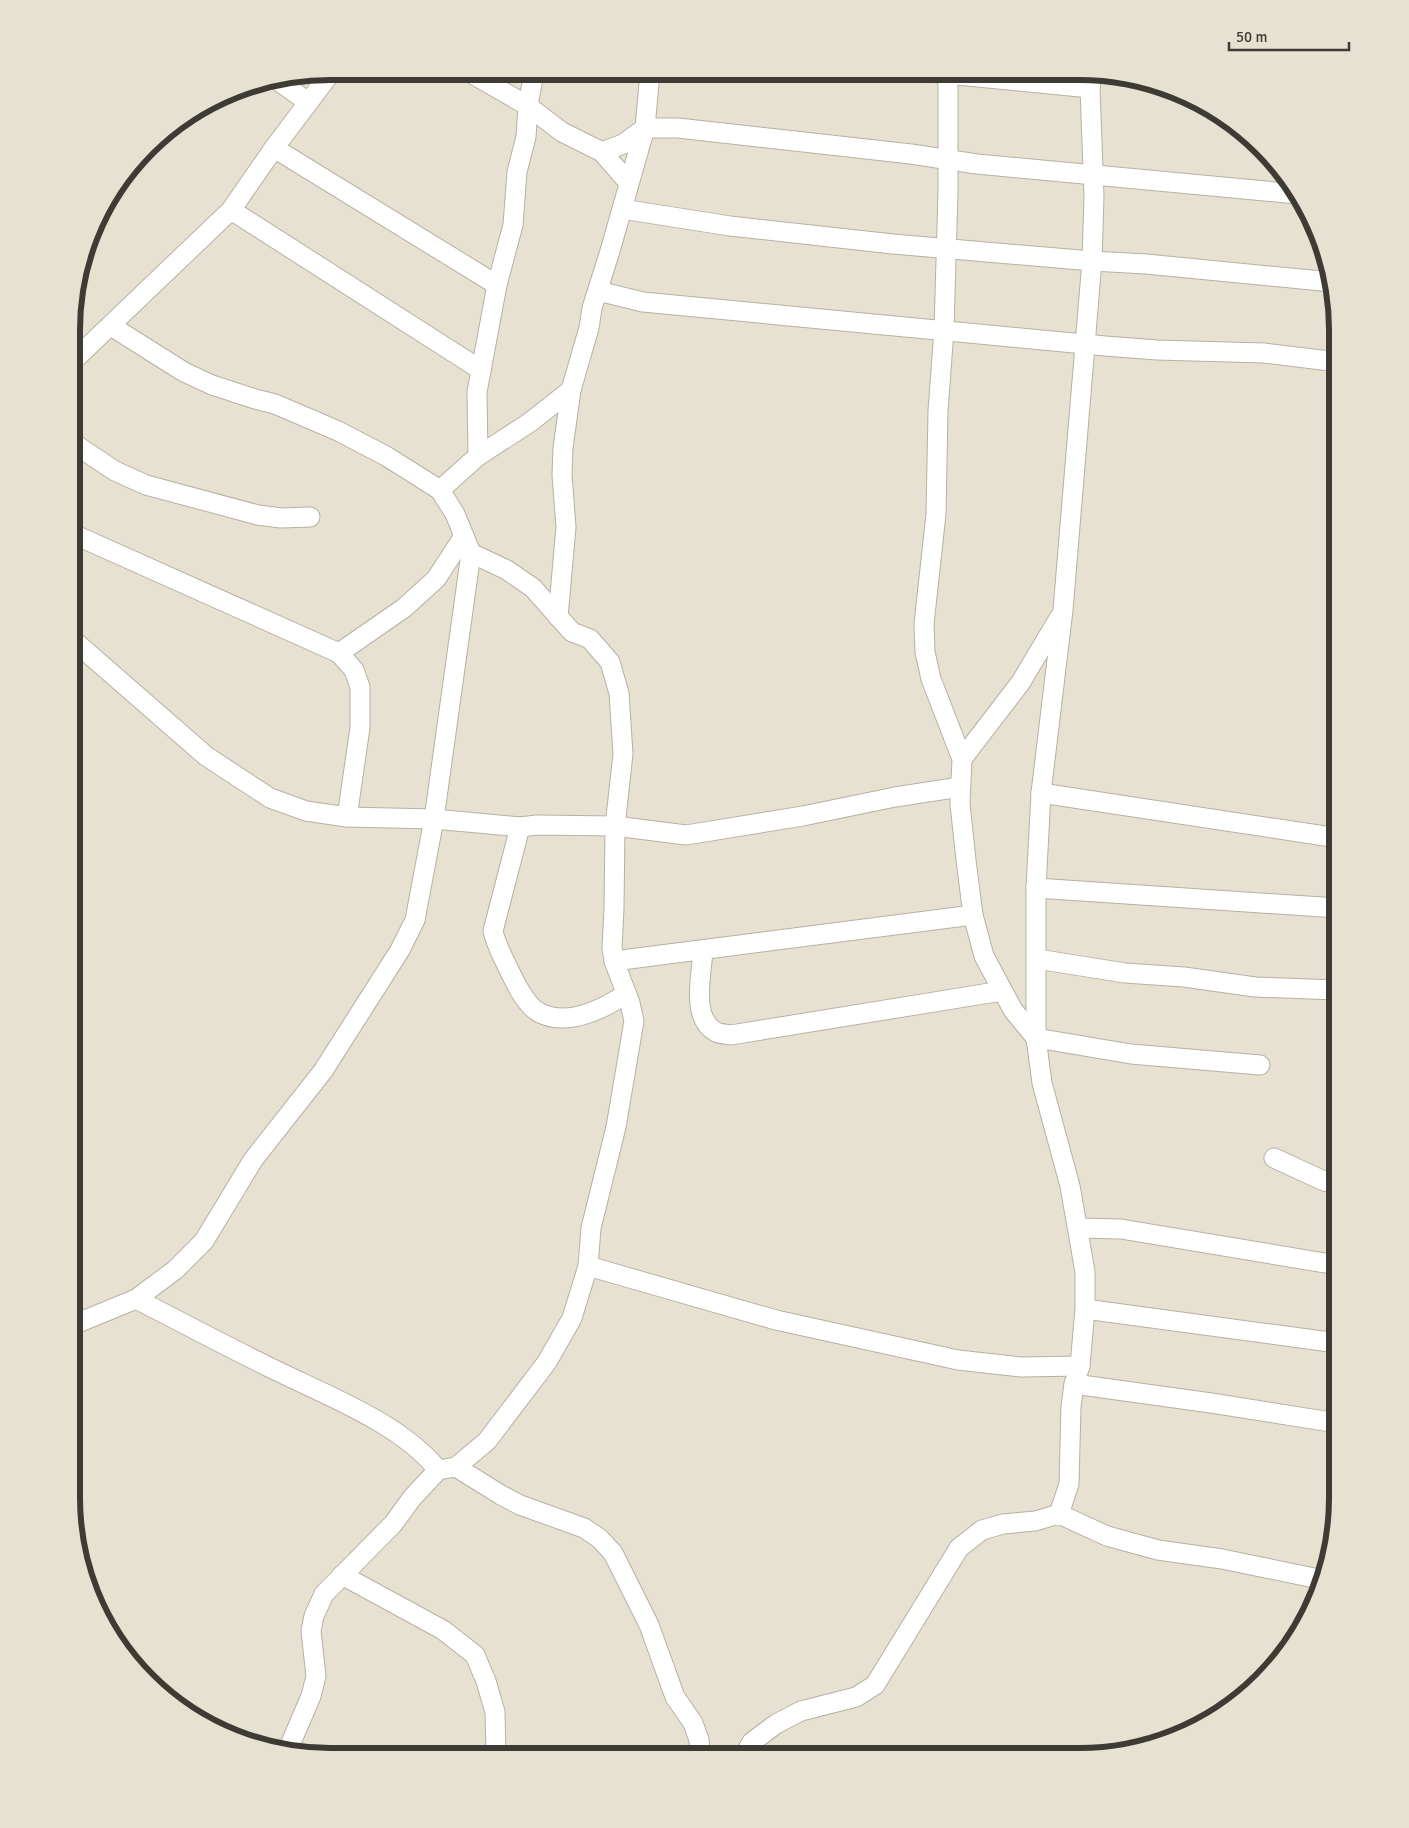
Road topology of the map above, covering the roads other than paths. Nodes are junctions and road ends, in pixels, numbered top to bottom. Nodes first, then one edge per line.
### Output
1 (325, 80) edge
2 (483, 80) edge
3 (533, 80) edge
4 (649, 80) edge
5 (944, 80) edge
6 (1073, 80) edge
7 (1091, 81) edge
8 (283, 85) edge
9 (308, 102) junction
10 (528, 106) junction
11 (645, 128) junction
12 (274, 148) junction
13 (602, 152) junction
14 (949, 160) junction
15 (1093, 174) junction
16 (629, 183) junction
17 (1288, 193) edge
18 (622, 209) junction
19 (231, 210) junction
20 (947, 248) junction
21 (1092, 262) junction
22 (1324, 281) edge
23 (497, 285) junction
24 (598, 291) junction
25 (111, 326) junction
26 (944, 330) junction
27 (1085, 344) junction
28 (80, 353) edge
29 (1329, 361) edge
30 (481, 370) junction
31 (571, 390) junction
32 (80, 448) edge
33 (478, 456) junction
34 (440, 490) junction
35 (310, 517) dead end
36 (80, 537) edge
37 (467, 545) junction
38 (1063, 610) junction
39 (558, 617) junction
40 (80, 646) edge
41 (339, 654) junction
42 (962, 759) junction
43 (960, 787) junction
44 (1042, 793) junction
45 (347, 817) junction
46 (434, 819) junction
47 (615, 826) junction
48 (520, 827) junction
49 (1329, 837) edge
50 (1036, 888) junction
51 (1329, 907) edge
52 (973, 915) junction
53 (703, 950) junction
54 (1037, 959) junction
55 (614, 961) junction
56 (1329, 985) edge
57 (1002, 991) junction
58 (626, 994) junction
59 (1036, 1038) junction
60 (1260, 1065) dead end
61 (1274, 1158) dead end
62 (1329, 1182) edge
63 (1078, 1228) junction
64 (1329, 1264) edge
65 (588, 1266) junction
66 (136, 1299) junction
67 (1085, 1309) junction
68 (80, 1322) edge
69 (1329, 1342) edge
70 (1080, 1366) junction
71 (1074, 1384) junction
72 (1329, 1422) edge
73 (447, 1469) junction
74 (1059, 1514) junction
75 (342, 1574) junction
76 (1316, 1578) edge
77 (290, 1745) edge
78 (496, 1748) edge
79 (700, 1748) edge
80 (749, 1748) edge

1 - 9 street
2 - 10 street
3 - 10 street
4 - 11 street
5 - 14 street
6 - 7 street
7 - 15 street
8 - 9 street
9 - 12 street
10 - 13 street
10 - 23 street
11 - 13 street
11 - 14 street
11 - 16 street
12 - 19 street
12 - 23 street
13 - 16 street
14 - 15 street
14 - 20 street
15 - 17 street
15 - 21 street
16 - 18 street
18 - 20 street
18 - 24 street
19 - 25 street
19 - 30 street
20 - 21 street
20 - 26 street
21 - 22 street
21 - 27 street
23 - 30 street
24 - 26 street
24 - 31 street
25 - 28 street
25 - 34 street
26 - 27 street
26 - 42 street
27 - 29 street
27 - 38 street
30 - 33 street
31 - 33 street
31 - 39 street
32 - 35 street
33 - 34 street
34 - 37 street
36 - 41 street
37 - 39 street
37 - 41 street
37 - 46 street
38 - 42 street
38 - 44 street
39 - 47 street
40 - 45 street
41 - 45 street
42 - 43 street
43 - 47 street
43 - 52 street
44 - 49 street
44 - 50 street
45 - 46 street
46 - 48 street
46 - 66 street
47 - 48 street
47 - 55 street
48 - 58 street
50 - 51 street
50 - 54 street
52 - 53 street
52 - 57 street
53 - 55 street
53 - 57 street
54 - 56 street
54 - 59 street
55 - 58 street
57 - 59 street
58 - 65 street
59 - 60 street
59 - 63 street
61 - 62 street
63 - 64 street
63 - 67 street
65 - 70 street
65 - 73 street
66 - 68 street
66 - 73 street
67 - 69 street
67 - 70 street
70 - 71 street
71 - 72 street
71 - 74 street
73 - 75 street
73 - 79 street
74 - 76 street
74 - 80 street
75 - 77 street
75 - 78 street

